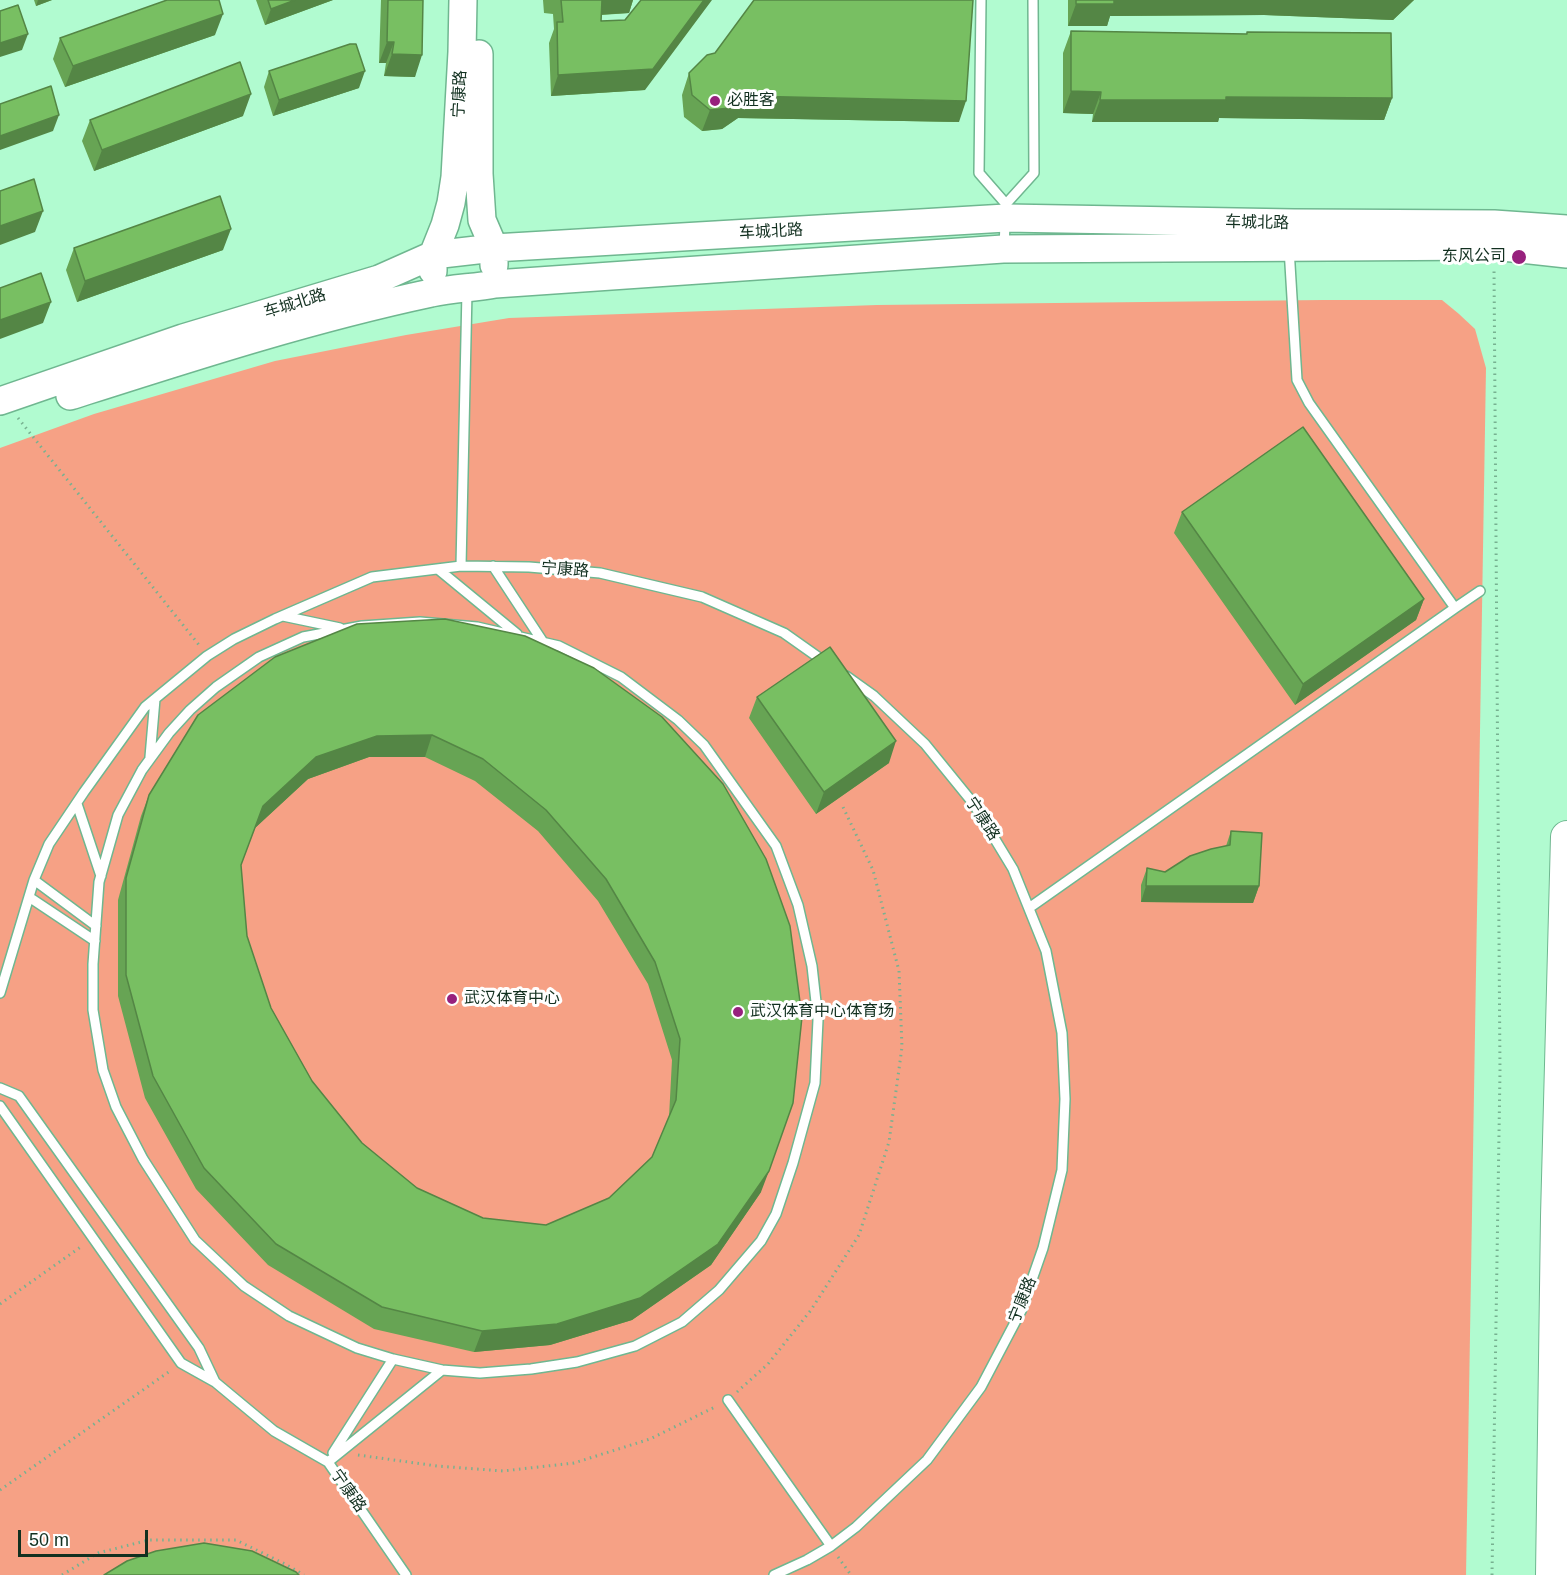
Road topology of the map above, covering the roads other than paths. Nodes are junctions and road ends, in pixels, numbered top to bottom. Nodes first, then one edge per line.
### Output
1 (463, 0) edge
2 (480, 0) edge
3 (981, 0) edge
4 (1033, 0) edge
5 (1006, 211) junction
6 (1567, 229) edge
7 (494, 248) junction
8 (1289, 248) junction
9 (1003, 249) junction
10 (1567, 254) edge
11 (433, 255) junction
12 (495, 285) junction
13 (467, 289) junction
14 (434, 292) junction
15 (5, 411) edge
16 (461, 566) junction
17 (493, 566) junction
18 (438, 569) junction
19 (1480, 591) dead end
20 (1455, 608) junction
21 (282, 616) junction
22 (345, 629) junction
23 (520, 637) junction
24 (543, 642) junction
25 (829, 664) edge
26 (838, 671) edge
27 (155, 699) junction
28 (150, 758) junction
29 (77, 804) junction
30 (1567, 837) edge
31 (101, 876) junction
32 (34, 880) junction
33 (29, 897) junction
34 (1029, 908) junction
35 (96, 926) junction
36 (95, 941) junction
37 (0, 993) edge
38 (0, 1088) edge
39 (0, 1106) edge
40 (393, 1359) junction
41 (442, 1370) junction
42 (215, 1382) junction
43 (728, 1400) road end
44 (328, 1462) junction
45 (831, 1546) junction
46 (807, 1560) junction
47 (406, 1575) edge
48 (774, 1575) edge
49 (785, 1575) edge
50 (1552, 1575) edge

1 - 11 main road, 宁康路
2 - 7 main road
3 - 5 lane
4 - 5 lane
5 - 6 main road, 车城北路
5 - 7 main road, 车城北路
5 - 9 lane
7 - 11 main road, 车城北路
7 - 12 main road
8 - 9 main road, 车城北路
8 - 10 main road, 车城北路
8 - 20 lane
9 - 12 main road, 车城北路
11 - 14 main road, 宁康路
11 - 15 main road, 车城北路
12 - 13 main road, 车城北路
13 - 14 main road, 车城北路
13 - 16 lane
14 - 15 main road, 车城北路
16 - 17 lane, 宁康路
16 - 18 lane, 宁康路
17 - 24 lane
17 - 25 lane, 宁康路
18 - 21 lane, 宁康路
18 - 23 lane
19 - 20 lane
20 - 34 lane
21 - 22 lane
21 - 27 lane, 宁康路
22 - 23 lane
22 - 28 lane
23 - 24 lane
24 - 41 lane
26 - 34 lane, 宁康路
27 - 28 lane
27 - 29 lane, 宁康路
28 - 31 lane
29 - 31 lane
29 - 32 lane, 宁康路
30 - 50 main road
31 - 35 lane
32 - 33 lane, 宁康路
32 - 35 lane
33 - 36 lane
33 - 37 lane, 宁康路
34 - 45 lane, 宁康路
35 - 36 lane
36 - 40 lane
38 - 42 lane
39 - 42 lane
40 - 41 lane
40 - 44 lane
41 - 44 lane
42 - 44 lane, 宁康路
43 - 45 lane
44 - 47 lane, 宁康路
45 - 46 lane, 宁康路
46 - 48 lane, 宁康路
46 - 49 lane

